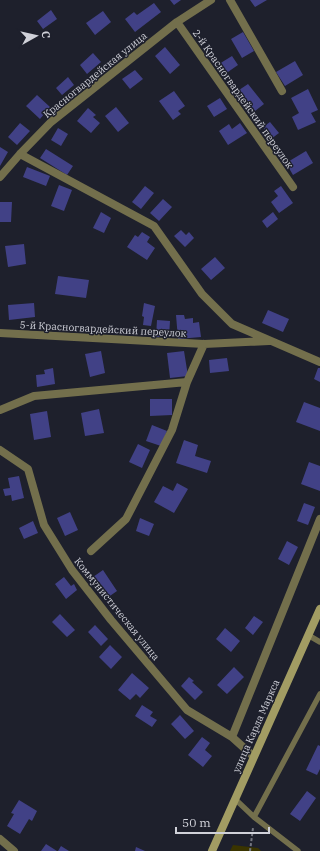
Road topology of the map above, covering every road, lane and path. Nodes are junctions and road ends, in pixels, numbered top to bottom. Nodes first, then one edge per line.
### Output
1 (210, 0) edge
2 (230, 0) edge
3 (177, 22) junction
4 (282, 91) dead end
5 (20, 154) junction
6 (0, 177) edge
7 (293, 187) dead end
8 (0, 333) edge
9 (271, 341) junction
10 (204, 344) junction
11 (320, 362) edge
12 (187, 382) junction
13 (0, 410) edge
14 (0, 450) edge
15 (320, 519) edge
16 (91, 551) dead end
17 (320, 609) edge
18 (308, 635) junction
19 (320, 642) edge
20 (320, 694) edge
21 (232, 737) junction
22 (253, 756) junction
23 (235, 799) junction
24 (254, 816) junction
25 (0, 839) edge
26 (14, 851) edge
27 (212, 851) edge
28 (250, 851) edge
29 (298, 851) edge

1 - 3 street, Красногвардейская улица
2 - 4 street
3 - 5 street, Красногвардейская улица
3 - 7 street, 2-й Красногвардейский переулок
5 - 6 street, Красногвардейская улица
5 - 9 street
8 - 10 street, 5-й Красногвардейский переулок
9 - 10 street, 5-й Красногвардейский переулок
9 - 11 street
10 - 12 street
12 - 13 street
12 - 16 street
14 - 21 street, Коммунистическая улица
15 - 21 street, улица Карла Маркса
17 - 18 main road, улица Карла Маркса
18 - 19 lane
18 - 22 main road, улица Карла Маркса
20 - 24 lane
21 - 22 street, Коммунистическая улица
22 - 23 main road, улица Карла Маркса
23 - 24 lane
23 - 27 main road, улица Карла Маркса
24 - 28 path
24 - 29 lane
25 - 26 street

